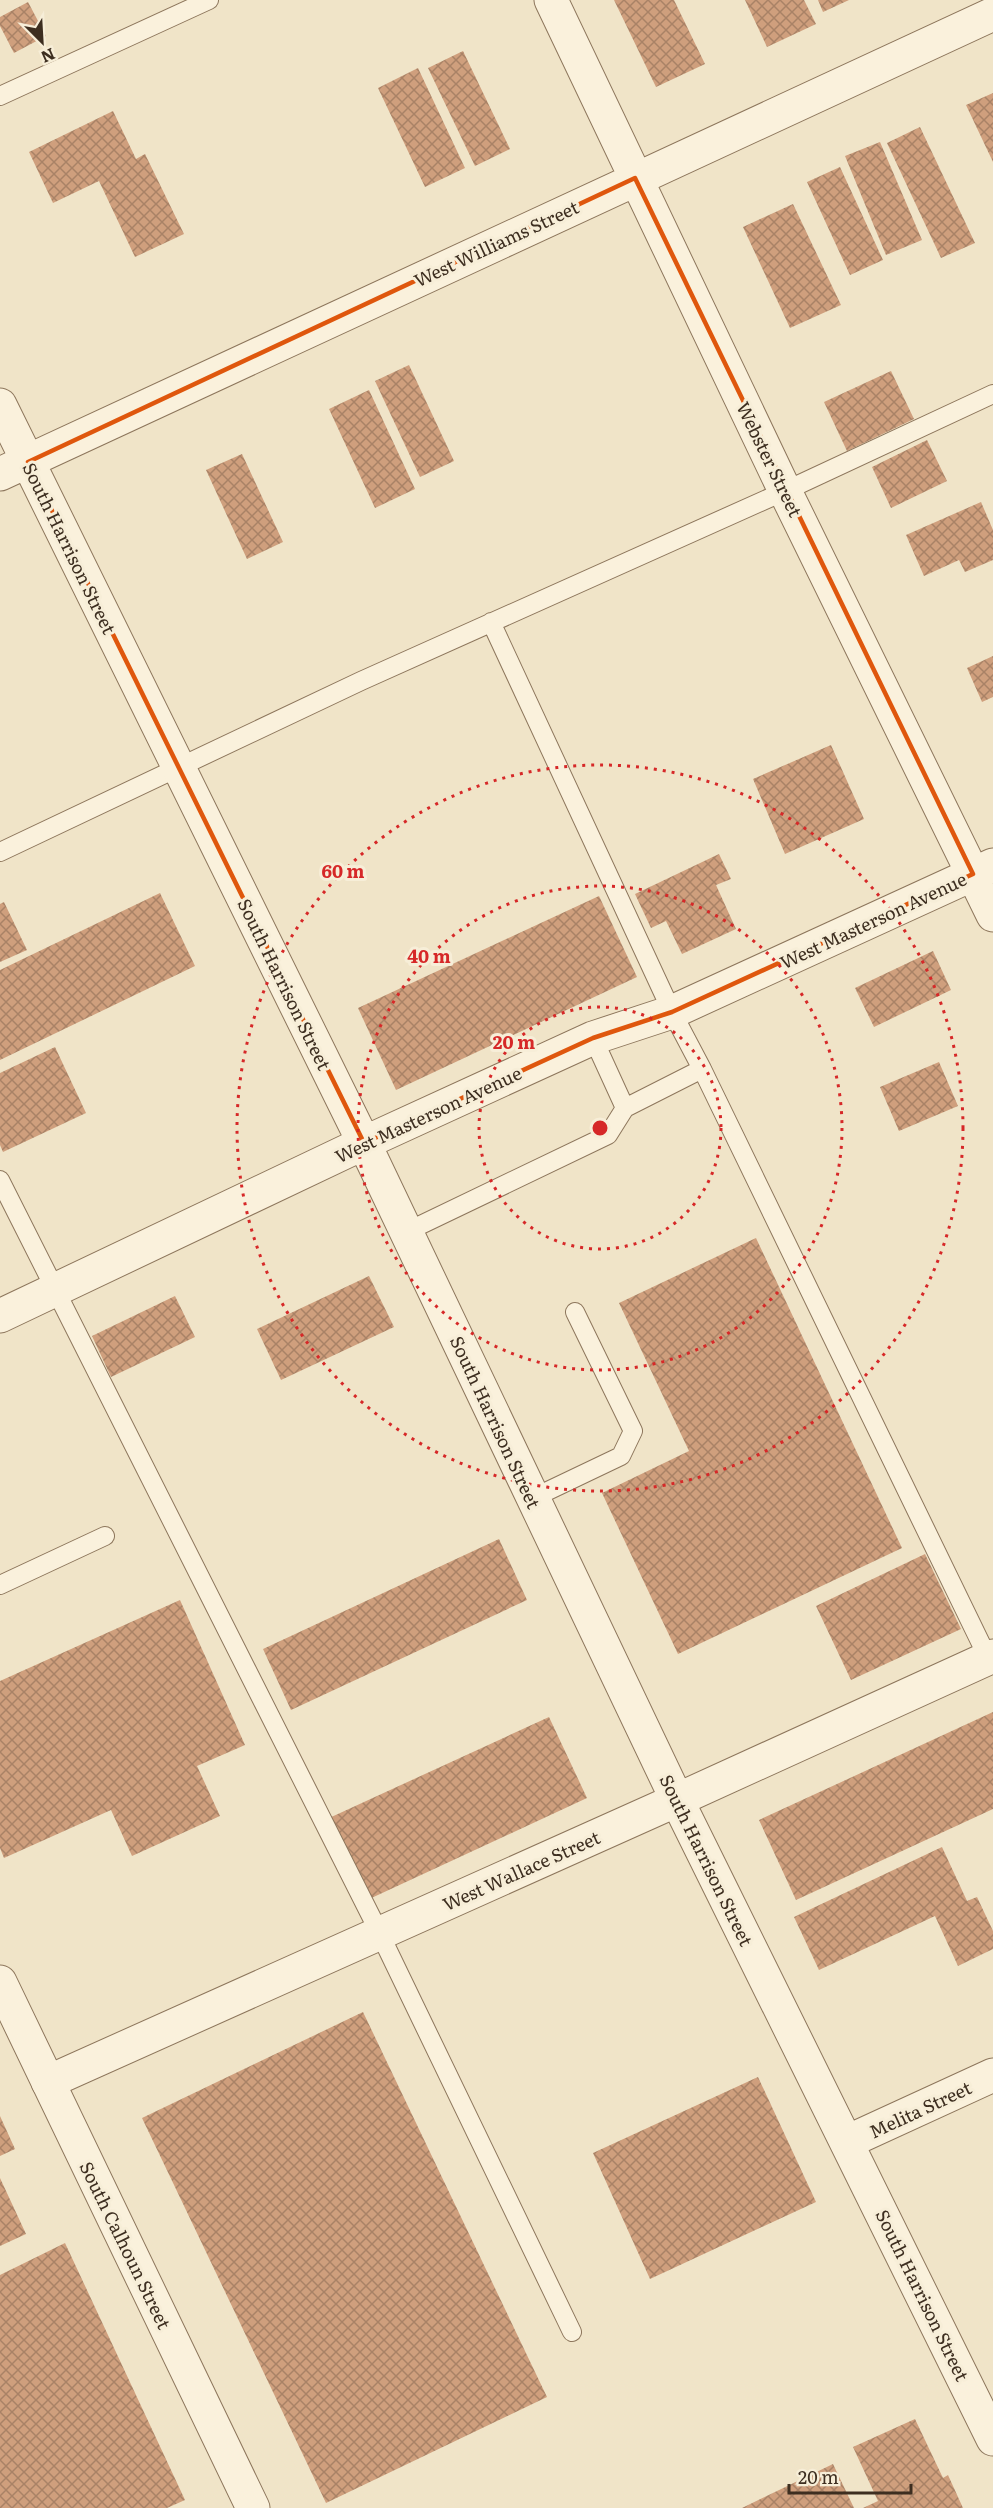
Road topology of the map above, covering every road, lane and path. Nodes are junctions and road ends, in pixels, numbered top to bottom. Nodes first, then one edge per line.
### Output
1 (209, 0) edge
2 (551, 0) edge
3 (993, 14) edge
4 (0, 96) edge
5 (635, 178) junction
6 (993, 394) edge
7 (0, 405) edge
8 (14, 468) edge
9 (785, 491) junction
10 (491, 622) junction
11 (179, 768) junction
12 (0, 852) edge
13 (983, 869) edge
14 (993, 915) edge
15 (672, 1012) junction
16 (593, 1038) junction
17 (702, 1069) junction
18 (625, 1108) junction
19 (364, 1143) junction
20 (0, 1180) edge
21 (406, 1232) junction
22 (54, 1290) junction
23 (575, 1312) dead end
24 (0, 1316) edge
25 (533, 1498) junction
26 (105, 1536) dead end
27 (0, 1585) edge
28 (991, 1657) edge
29 (677, 1800) junction
30 (380, 1934) junction
31 (0, 1982) edge
32 (993, 2075) edge
33 (48, 2082) junction
34 (847, 2142) junction
35 (572, 2332) dead end
36 (993, 2439) edge
37 (253, 2508) edge

1 - 4 lane
2 - 5 street, Webster Street
3 - 5 street, West Williams Street
5 - 8 street, West Williams Street
5 - 9 street, Webster Street
6 - 9 lane
7 - 8 street, South Harrison Street
8 - 11 street, South Harrison Street
9 - 10 lane
9 - 13 street, Webster Street
10 - 11 lane
10 - 15 lane
11 - 12 lane
11 - 19 street, South Harrison Street
13 - 14 street, Webster Street
13 - 15 street, West Masterson Avenue
15 - 16 street, West Masterson Avenue
15 - 17 lane
16 - 18 lane
16 - 19 street, West Masterson Avenue
17 - 18 lane
17 - 28 lane
18 - 21 lane
19 - 21 street, South Harrison Street
19 - 22 street, West Masterson Avenue
20 - 22 lane
21 - 25 street, South Harrison Street
22 - 24 street, West Masterson Avenue
22 - 30 lane
23 - 25 lane
25 - 29 street, South Harrison Street
26 - 27 lane
28 - 29 street, West Wallace Street
29 - 30 street, West Wallace Street
29 - 34 street, South Harrison Street
30 - 33 street, West Wallace Street
30 - 35 lane
31 - 33 street, South Calhoun Street
32 - 34 street, Melita Street
33 - 37 street, South Calhoun Street
34 - 36 street, South Harrison Street

